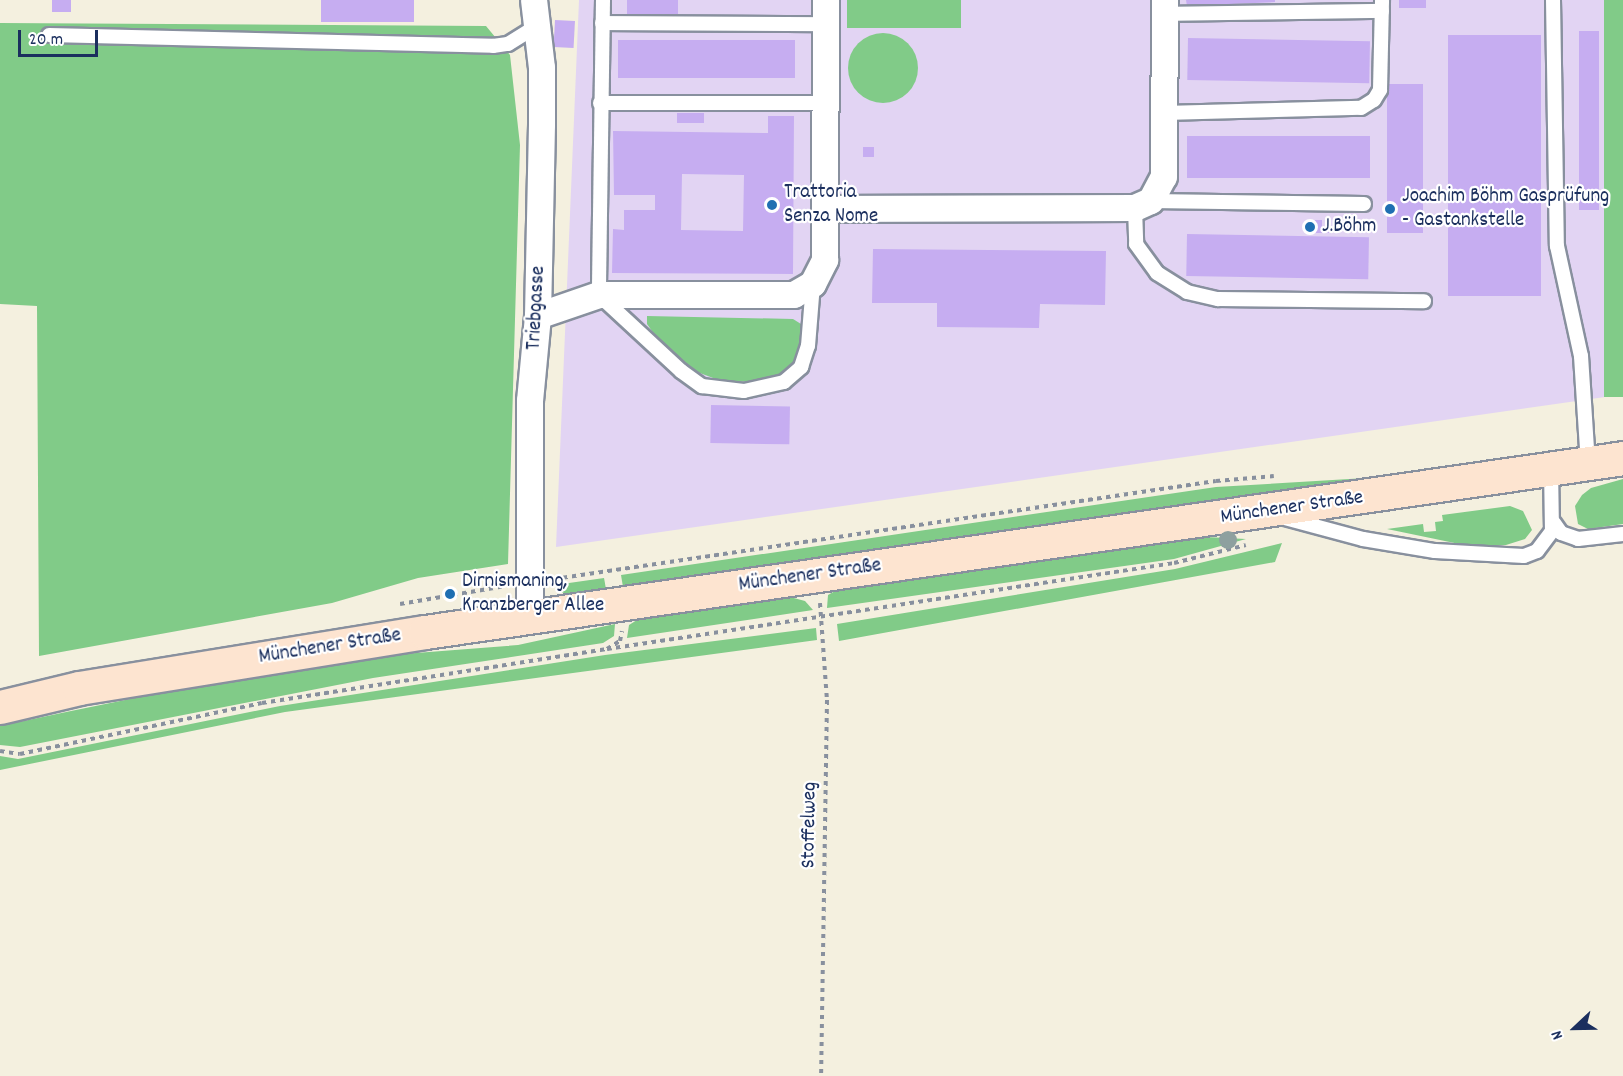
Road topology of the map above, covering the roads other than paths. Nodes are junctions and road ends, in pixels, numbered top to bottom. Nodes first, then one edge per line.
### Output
1 (534, 0) edge
2 (603, 0) edge
3 (1553, 0) edge
4 (1382, 5) edge
5 (1164, 7) edge
6 (826, 12) edge
7 (602, 23) junction
8 (537, 26) junction
9 (50, 35) dead end
10 (826, 103) junction
11 (600, 104) junction
12 (1164, 113) junction
13 (1143, 204) junction
14 (1364, 204) dead end
15 (825, 209) junction
16 (813, 284) junction
17 (599, 295) junction
18 (1424, 301) dead end
19 (538, 316) junction
20 (1623, 458) edge
21 (1588, 463) junction
22 (1551, 469) junction
23 (1263, 512) junction
24 (1554, 523) junction
25 (1623, 534) edge
26 (530, 617) junction
27 (0, 706) edge

1 - 8 street, Triebgasse
2 - 7 lane
3 - 21 lane
4 - 5 lane
4 - 12 lane
5 - 12 street
6 - 7 lane
6 - 10 street
7 - 11 lane
8 - 9 lane
8 - 19 street, Triebgasse
10 - 11 lane
10 - 15 street
11 - 17 lane
12 - 13 street
13 - 14 lane
13 - 15 street
13 - 18 lane
15 - 16 street
16 - 17 street
16 - 17 lane
17 - 19 street
19 - 26 street, Triebgasse
20 - 21 main road, Münchener Straße
21 - 22 main road, Münchener Straße
22 - 23 main road, Münchener Straße
22 - 24 lane
23 - 24 lane
23 - 26 main road, Münchener Straße
24 - 25 lane
26 - 27 main road, Münchener Straße

